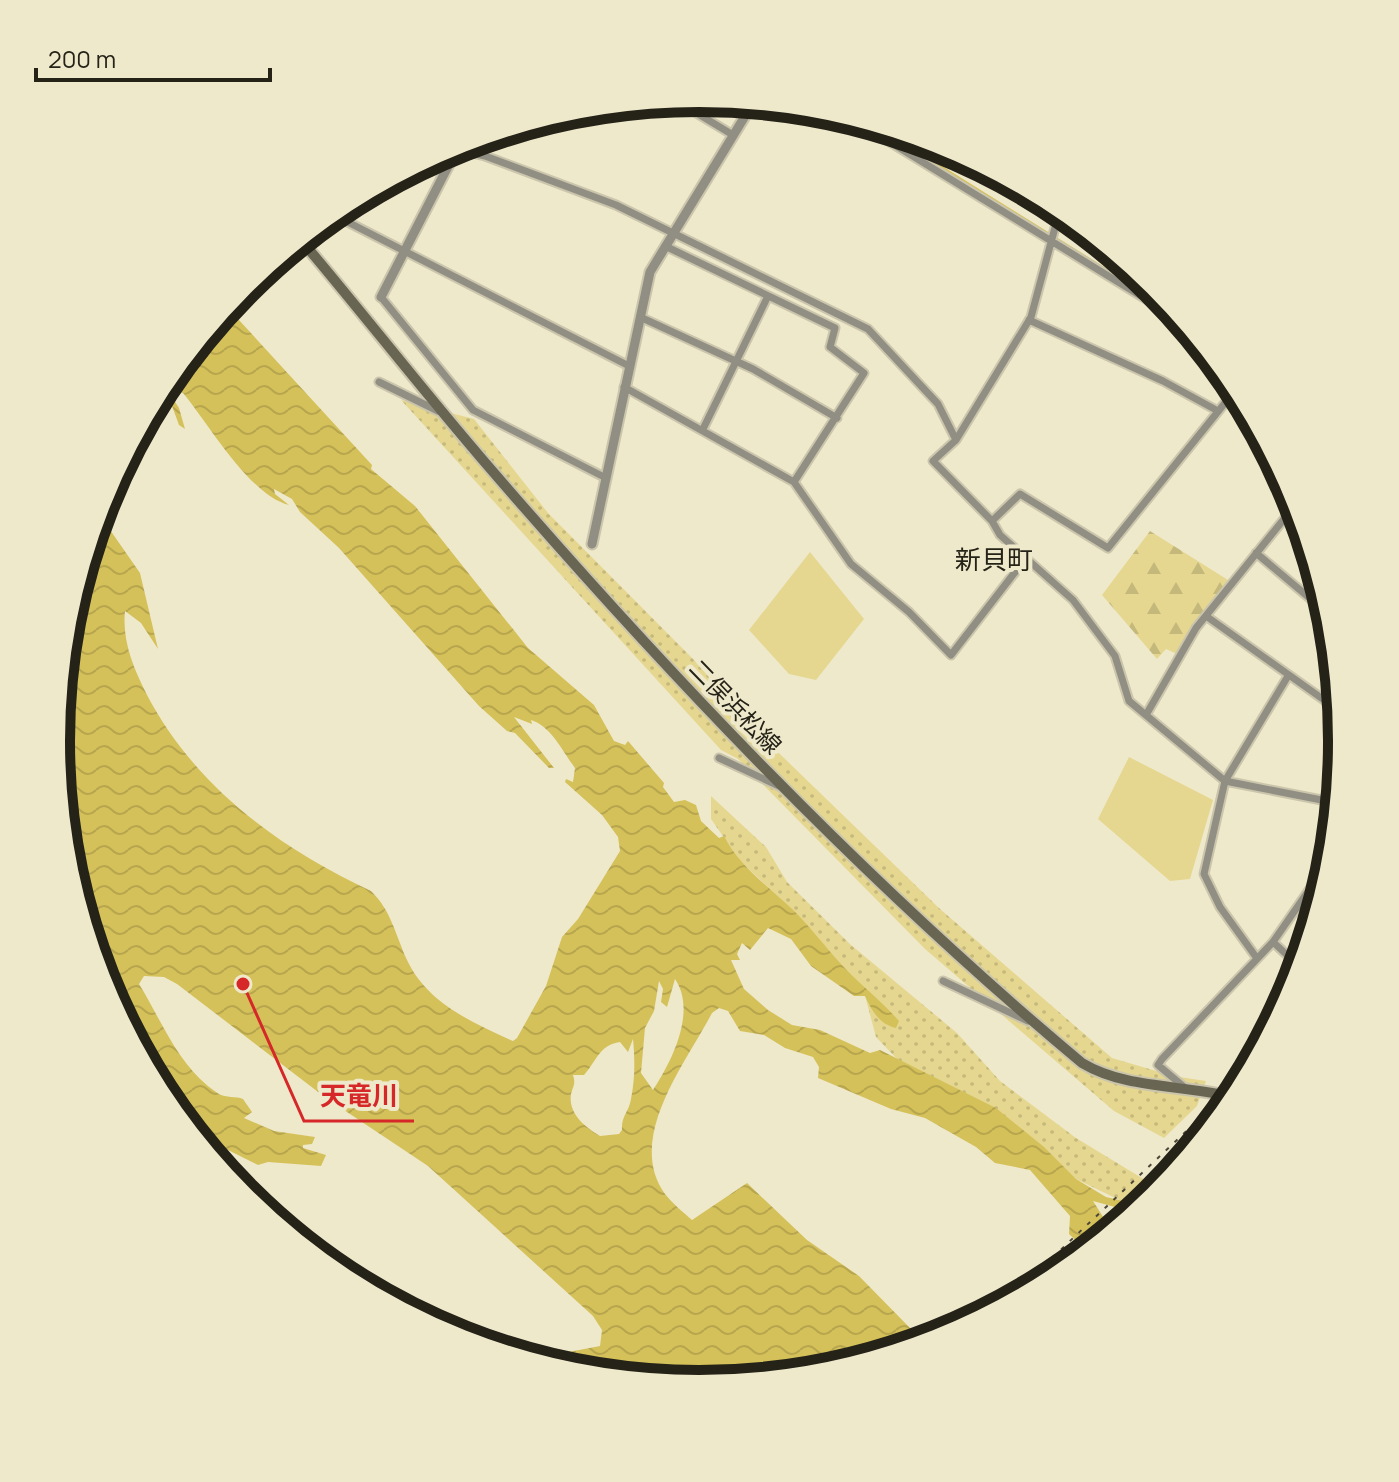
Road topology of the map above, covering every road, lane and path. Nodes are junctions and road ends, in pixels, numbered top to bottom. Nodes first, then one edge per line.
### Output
1 (695, 112) edge
2 (746, 114) edge
3 (733, 135) junction
4 (888, 141) edge
5 (475, 153) edge
6 (447, 164) edge
7 (347, 221) edge
8 (1056, 223) edge
9 (672, 234) junction
10 (1051, 240) junction
11 (665, 246) junction
12 (308, 248) edge
13 (404, 251) junction
14 (768, 296) junction
15 (381, 297) joint
16 (1150, 301) edge
17 (640, 317) junction
18 (1029, 320) junction
19 (735, 360) junction
20 (629, 366) junction
21 (379, 382) dead end
22 (624, 387) junction
23 (1228, 399) edge
24 (1218, 411) junction
25 (448, 416) junction
26 (837, 418) junction
27 (703, 429) junction
28 (956, 440) junction
29 (606, 478) junction
30 (794, 482) junction
31 (1287, 515) edge
32 (992, 521) junction
33 (592, 544) dead end
34 (1256, 553) junction
35 (1026, 558) junction
36 (1313, 601) edge
37 (1206, 616) junction
38 (1288, 676) junction
39 (1328, 701) edge
40 (1146, 715) junction
41 (719, 758) dead end
42 (1225, 781) junction
43 (787, 790) junction
44 (1326, 801) edge
45 (1312, 886) edge
46 (1273, 942) junction
47 (1256, 957) junction
48 (1290, 958) edge
49 (943, 981) dead end
50 (1036, 1025) junction
51 (1184, 1087) junction
52 (1218, 1094) dead end

1 - 3 street
2 - 3 street
3 - 9 street
4 - 10 street
5 - 9 street
6 - 13 street
7 - 13 street
8 - 10 street
9 - 11 street
9 - 28 street
10 - 16 street
10 - 18 street
11 - 14 street
11 - 17 street
12 - 25 main road, 二俣浜松線
13 - 15 street
13 - 20 street
14 - 19 street
14 - 26 street
15 - 29 street
17 - 19 street
17 - 20 street
18 - 24 street
18 - 28 street
19 - 26 street
19 - 27 street
20 - 22 street
21 - 25 street
22 - 27 street
22 - 29 street
23 - 24 street
24 - 32 street
25 - 43 main road, 二俣浜松線
26 - 30 street
27 - 30 street
28 - 32 street
29 - 33 street
30 - 35 street
31 - 34 street
32 - 35 street
34 - 36 street
34 - 37 street
35 - 40 street
37 - 38 street
37 - 40 street
38 - 39 street
38 - 42 street
40 - 42 street
41 - 43 street
42 - 44 street
42 - 47 street
43 - 50 main road, 二俣浜松線
45 - 46 street
46 - 47 street
46 - 48 street
47 - 51 street
49 - 50 street
50 - 51 main road, 二俣浜松線
51 - 52 main road, 二俣浜松線

